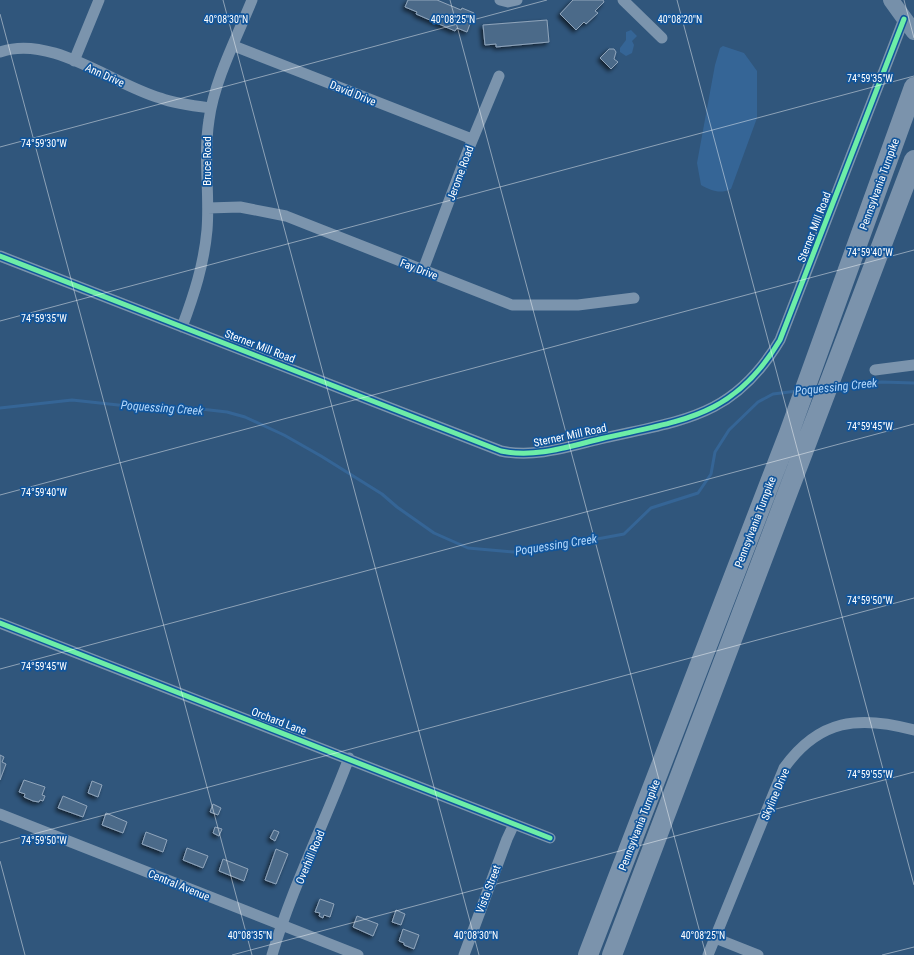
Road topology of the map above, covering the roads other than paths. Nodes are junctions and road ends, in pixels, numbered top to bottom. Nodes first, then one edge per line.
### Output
1 (99, 0) edge
2 (252, 0) edge
3 (500, 0) edge
4 (517, 0) edge
5 (623, 0) edge
6 (891, 0) edge
7 (904, 19) junction
8 (914, 32) edge
9 (662, 38) dead end
10 (234, 46) junction
11 (0, 52) edge
12 (74, 61) junction
13 (499, 76) dead end
14 (914, 87) edge
15 (211, 108) junction
16 (472, 139) junction
17 (914, 160) edge
18 (208, 208) junction
19 (0, 256) edge
20 (423, 270) junction
21 (634, 298) dead end
22 (182, 327) junction
23 (914, 365) edge
24 (875, 370) dead end
25 (0, 623) edge
26 (914, 730) edge
27 (349, 758) junction
28 (0, 814) edge
29 (514, 824) junction
30 (550, 838) dead end
31 (281, 925) junction
32 (715, 938) junction
33 (272, 955) edge
34 (358, 955) edge
35 (464, 955) edge
36 (588, 955) edge
37 (612, 955) edge
38 (708, 955) edge
39 (758, 955) edge

1 - 12 street
2 - 10 street, Bruce Road
3 - 4 street
5 - 9 street
6 - 7 main road
7 - 8 main road
7 - 22 street, Sterner Mill Road
10 - 15 street, Bruce Road
10 - 16 street, David Drive
11 - 12 street, Ann Drive
12 - 15 street, Ann Drive
13 - 16 street, Jerome Road
14 - 36 highway, Pennsylvania Turnpike
15 - 18 street, Bruce Road
16 - 20 street, Jerome Road
17 - 37 highway, Pennsylvania Turnpike
18 - 20 street, Fay Drive
18 - 22 street, Bruce Road
19 - 22 street, Sterner Mill Road
20 - 21 street, Fay Drive
23 - 24 street
25 - 27 street, Orchard Lane
26 - 32 street, Skyline Drive
27 - 29 street, Orchard Lane
27 - 31 street, Overhill Road
28 - 31 street, Central Avenue
29 - 30 street, Orchard Lane
29 - 35 street, Vista Street
31 - 33 street, Overhill Road
31 - 34 street, Central Avenue
32 - 38 street, Skyline Drive
32 - 39 street

